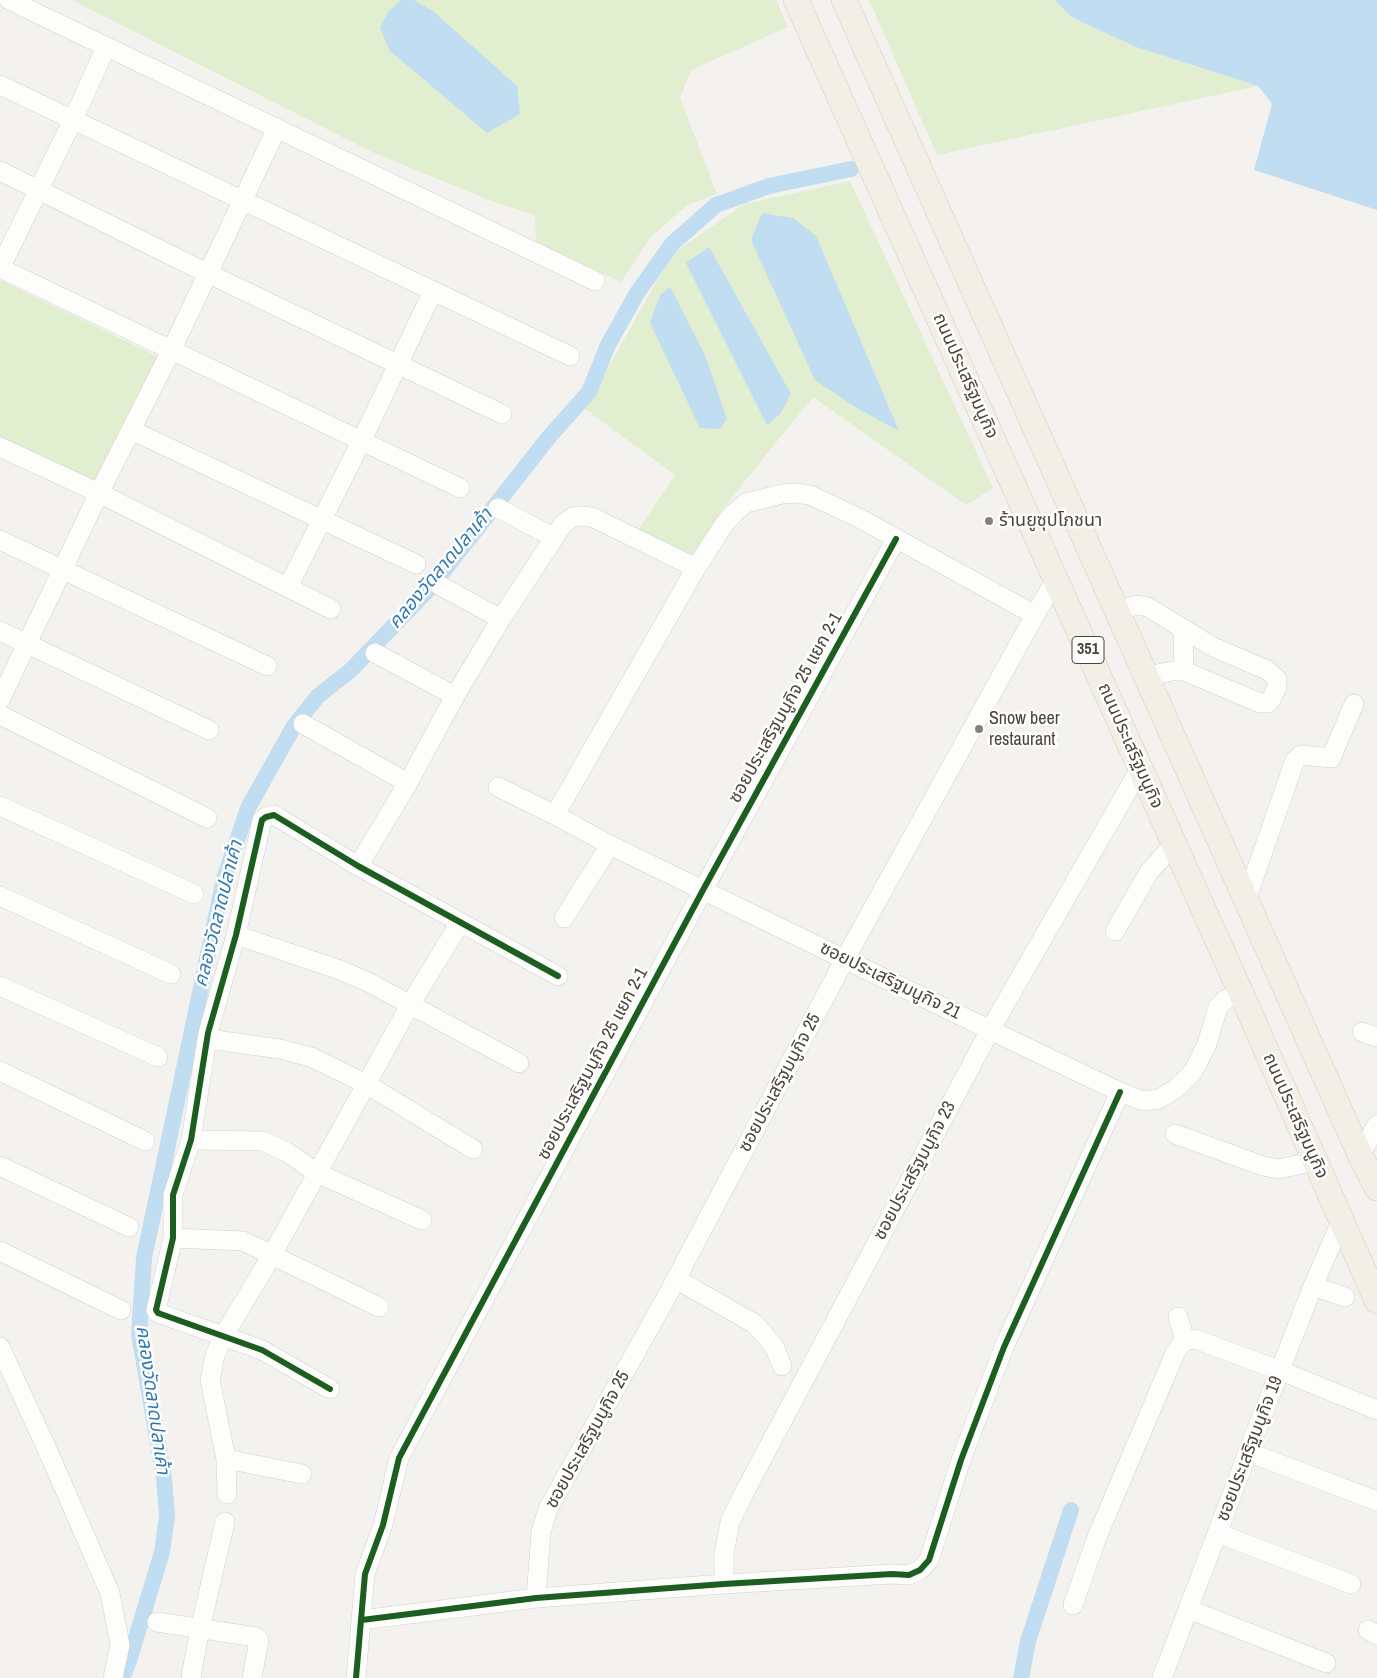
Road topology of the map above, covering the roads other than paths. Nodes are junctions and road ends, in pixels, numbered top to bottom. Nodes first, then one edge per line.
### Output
1 (9, 0) edge
2 (796, 0) edge
3 (844, 0) edge
4 (106, 47) junction
5 (0, 84) edge
6 (73, 120) junction
7 (277, 128) junction
8 (0, 171) edge
9 (38, 188) junction
10 (242, 200) junction
11 (0, 268) edge
12 (207, 273) junction
13 (596, 281) dead end
14 (433, 291) junction
15 (171, 351) junction
16 (570, 356) dead end
17 (399, 365) junction
18 (502, 414) dead end
19 (131, 430) junction
20 (361, 442) junction
21 (0, 447) edge
22 (460, 488) dead end
23 (99, 493) junction
24 (498, 508) dead end
25 (323, 520) junction
26 (553, 538) junction
27 (896, 539) junction
28 (0, 540) edge
29 (416, 564) dead end
30 (696, 568) junction
31 (62, 569) junction
32 (1056, 579) junction
33 (440, 585) dead end
34 (288, 587) junction
35 (331, 609) dead end
36 (1118, 611) junction
37 (1035, 615) junction
38 (501, 619) junction
39 (1183, 630) junction
40 (0, 631) edge
41 (26, 643) junction
42 (375, 653) dead end
43 (267, 666) dead end
44 (1184, 671) junction
45 (1147, 676) junction
46 (455, 696) junction
47 (0, 700) edge
48 (1354, 704) dead end
49 (0, 716) edge
50 (303, 724) dead end
51 (209, 730) dead end
52 (1140, 769) junction
53 (408, 783) junction
54 (498, 787) dead end
55 (0, 806) edge
56 (555, 815) junction
57 (207, 818) dead end
58 (1174, 844) junction
59 (610, 845) junction
60 (358, 866) junction
61 (703, 890) junction
62 (194, 894) dead end
63 (0, 896) edge
64 (1246, 900) junction
65 (564, 918) dead end
66 (460, 923) junction
67 (1115, 931) dead end
68 (236, 935) junction
69 (845, 959) junction
70 (171, 974) dead end
71 (558, 976) dead end
72 (0, 986) edge
73 (1241, 993) junction
74 (411, 1003) junction
75 (990, 1030) junction
76 (208, 1039) junction
77 (158, 1057) dead end
78 (519, 1063) dead end
79 (0, 1071) edge
80 (366, 1084) junction
81 (1120, 1092) junction
82 (1377, 1127) edge
83 (1175, 1134) dead end
84 (191, 1140) junction
85 (145, 1141) dead end
86 (473, 1150) dead end
87 (1360, 1155) junction
88 (1316, 1161) junction
89 (0, 1166) edge
90 (317, 1173) junction
91 (1377, 1188) edge
92 (422, 1220) dead end
93 (1341, 1222) junction
94 (129, 1227) dead end
95 (173, 1238) junction
96 (0, 1251) edge
97 (272, 1255) junction
98 (676, 1278) junction
99 (1313, 1286) junction
100 (1345, 1298) dead end
101 (1377, 1301) edge
102 (380, 1307) dead end
103 (122, 1310) dead end
104 (1178, 1317) dead end
105 (224, 1336) junction
106 (1185, 1340) junction
107 (0, 1347) edge
108 (782, 1366) dead end
109 (1281, 1371) junction
110 (330, 1388) dead end
111 (1377, 1410) edge
112 (1248, 1452) junction
113 (226, 1459) junction
114 (302, 1474) dead end
115 (227, 1494) dead end
116 (1377, 1501) edge
117 (225, 1522) dead end
118 (1217, 1533) junction
119 (724, 1584) junction
120 (1350, 1584) dead end
121 (536, 1598) junction
122 (1073, 1605) dead end
123 (1188, 1609) junction
124 (362, 1620) junction
125 (157, 1622) dead end
126 (200, 1629) junction
127 (1326, 1663) dead end
128 (113, 1678) edge
129 (192, 1678) edge
130 (252, 1678) edge
131 (356, 1678) edge
132 (1162, 1678) edge

1 - 4 street
2 - 32 main road, ถนนประเสริฐมนูกิจ / 351
3 - 36 main road, 351
4 - 6 street
4 - 7 street
5 - 6 street
6 - 9 street
6 - 10 street
7 - 10 street
7 - 13 street
8 - 9 street
9 - 11 street
9 - 12 street
10 - 12 street
10 - 14 street
11 - 15 street
12 - 15 street
12 - 17 street
14 - 16 street
14 - 17 street
15 - 19 street
15 - 20 street
17 - 18 street
17 - 20 street
19 - 23 street
19 - 25 street
20 - 22 street
20 - 25 street
21 - 23 street
23 - 31 street
23 - 34 street
24 - 26 street
25 - 29 street
25 - 34 street
26 - 30 street
26 - 38 street
27 - 30 street
27 - 37 street
27 - 61 street, ซอยประเสริฐมนูกิจ 25 แยก 2-1
28 - 31 street
30 - 56 street
31 - 41 street
31 - 43 street
32 - 37 street, ซอยประเสริฐมนูกิจ 25
32 - 52 main road, ถนนประเสริฐมนูกิจ / 351
33 - 38 street
34 - 35 street
36 - 39 street
36 - 45 main road, 351
37 - 69 street, ซอยประเสริฐมนูกิจ 25
38 - 46 street
39 - 44 street
39 - 44 street
40 - 41 street
41 - 47 street
41 - 51 street
42 - 46 street
44 - 45 street
45 - 64 main road, 351
46 - 53 street
48 - 64 street
49 - 57 street
50 - 53 street
52 - 58 main road, ถนนประเสริฐมนูกิจ / 351
52 - 75 street, ซอยประเสริฐมนูกิจ 23
53 - 60 street
54 - 56 street, ซอยประเสริฐมนูกิจ 21
55 - 62 street
56 - 59 street, ซอยประเสริฐมนูกิจ 21
58 - 67 street
58 - 73 main road, ถนนประเสริฐมนูกิจ / 351
59 - 61 street, ซอยประเสริฐมนูกิจ 21
59 - 65 street
60 - 66 street
60 - 68 street
61 - 69 street, ซอยประเสริฐมนูกิจ 21
61 - 124 street, ซอยประเสริฐมนูกิจ 25 แยก 2-1
63 - 70 street
64 - 87 main road, 351
66 - 71 street
66 - 74 street
68 - 74 street
68 - 76 street
69 - 75 street, ซอยประเสริฐมนูกิจ 21
69 - 98 street, ซอยประเสริฐมนูกิจ 25
72 - 77 street
73 - 81 street, ซอยประเสริฐมนูกิจ 21
73 - 88 main road, ถนนประเสริฐมนูกิจ / 351
74 - 78 street
74 - 80 street
75 - 81 street, ซอยประเสริฐมนูกิจ 21
75 - 119 street, ซอยประเสริฐมนูกิจ 23
76 - 80 street
76 - 84 street
79 - 85 street
80 - 86 street
80 - 90 street
81 - 119 street
82 - 87 street
83 - 88 street
84 - 90 street
84 - 95 street
87 - 91 main road, 351
88 - 93 main road, ถนนประเสริฐมนูกิจ / 351
89 - 94 street
90 - 92 street
90 - 97 street
93 - 99 street, ซอยประเสริฐมนูกิจ 19
93 - 101 main road, ถนนประเสริฐมนูกิจ / 351
95 - 97 street
95 - 105 street
96 - 103 street
97 - 102 street
97 - 105 street
98 - 108 street
98 - 121 street, ซอยประเสริฐมนูกิจ 25
99 - 100 street
99 - 109 street, ซอยประเสริฐมนูกิจ 19
104 - 106 street
105 - 110 street
105 - 113 street
106 - 109 street
106 - 122 street
107 - 128 street
109 - 111 street
109 - 112 street, ซอยประเสริฐมนูกิจ 19
112 - 116 street
112 - 118 street, ซอยประเสริฐมนูกิจ 19
113 - 114 street
113 - 115 street
117 - 126 street
118 - 120 street
118 - 123 street, ซอยประเสริฐมนูกิจ 19
119 - 121 street
121 - 124 street
123 - 127 street
123 - 132 street, ซอยประเสริฐมนูกิจ 19
124 - 131 street, ซอยประเสริฐมนูกิจ 25 แยก 2-1
125 - 126 street
126 - 129 street
126 - 130 street

